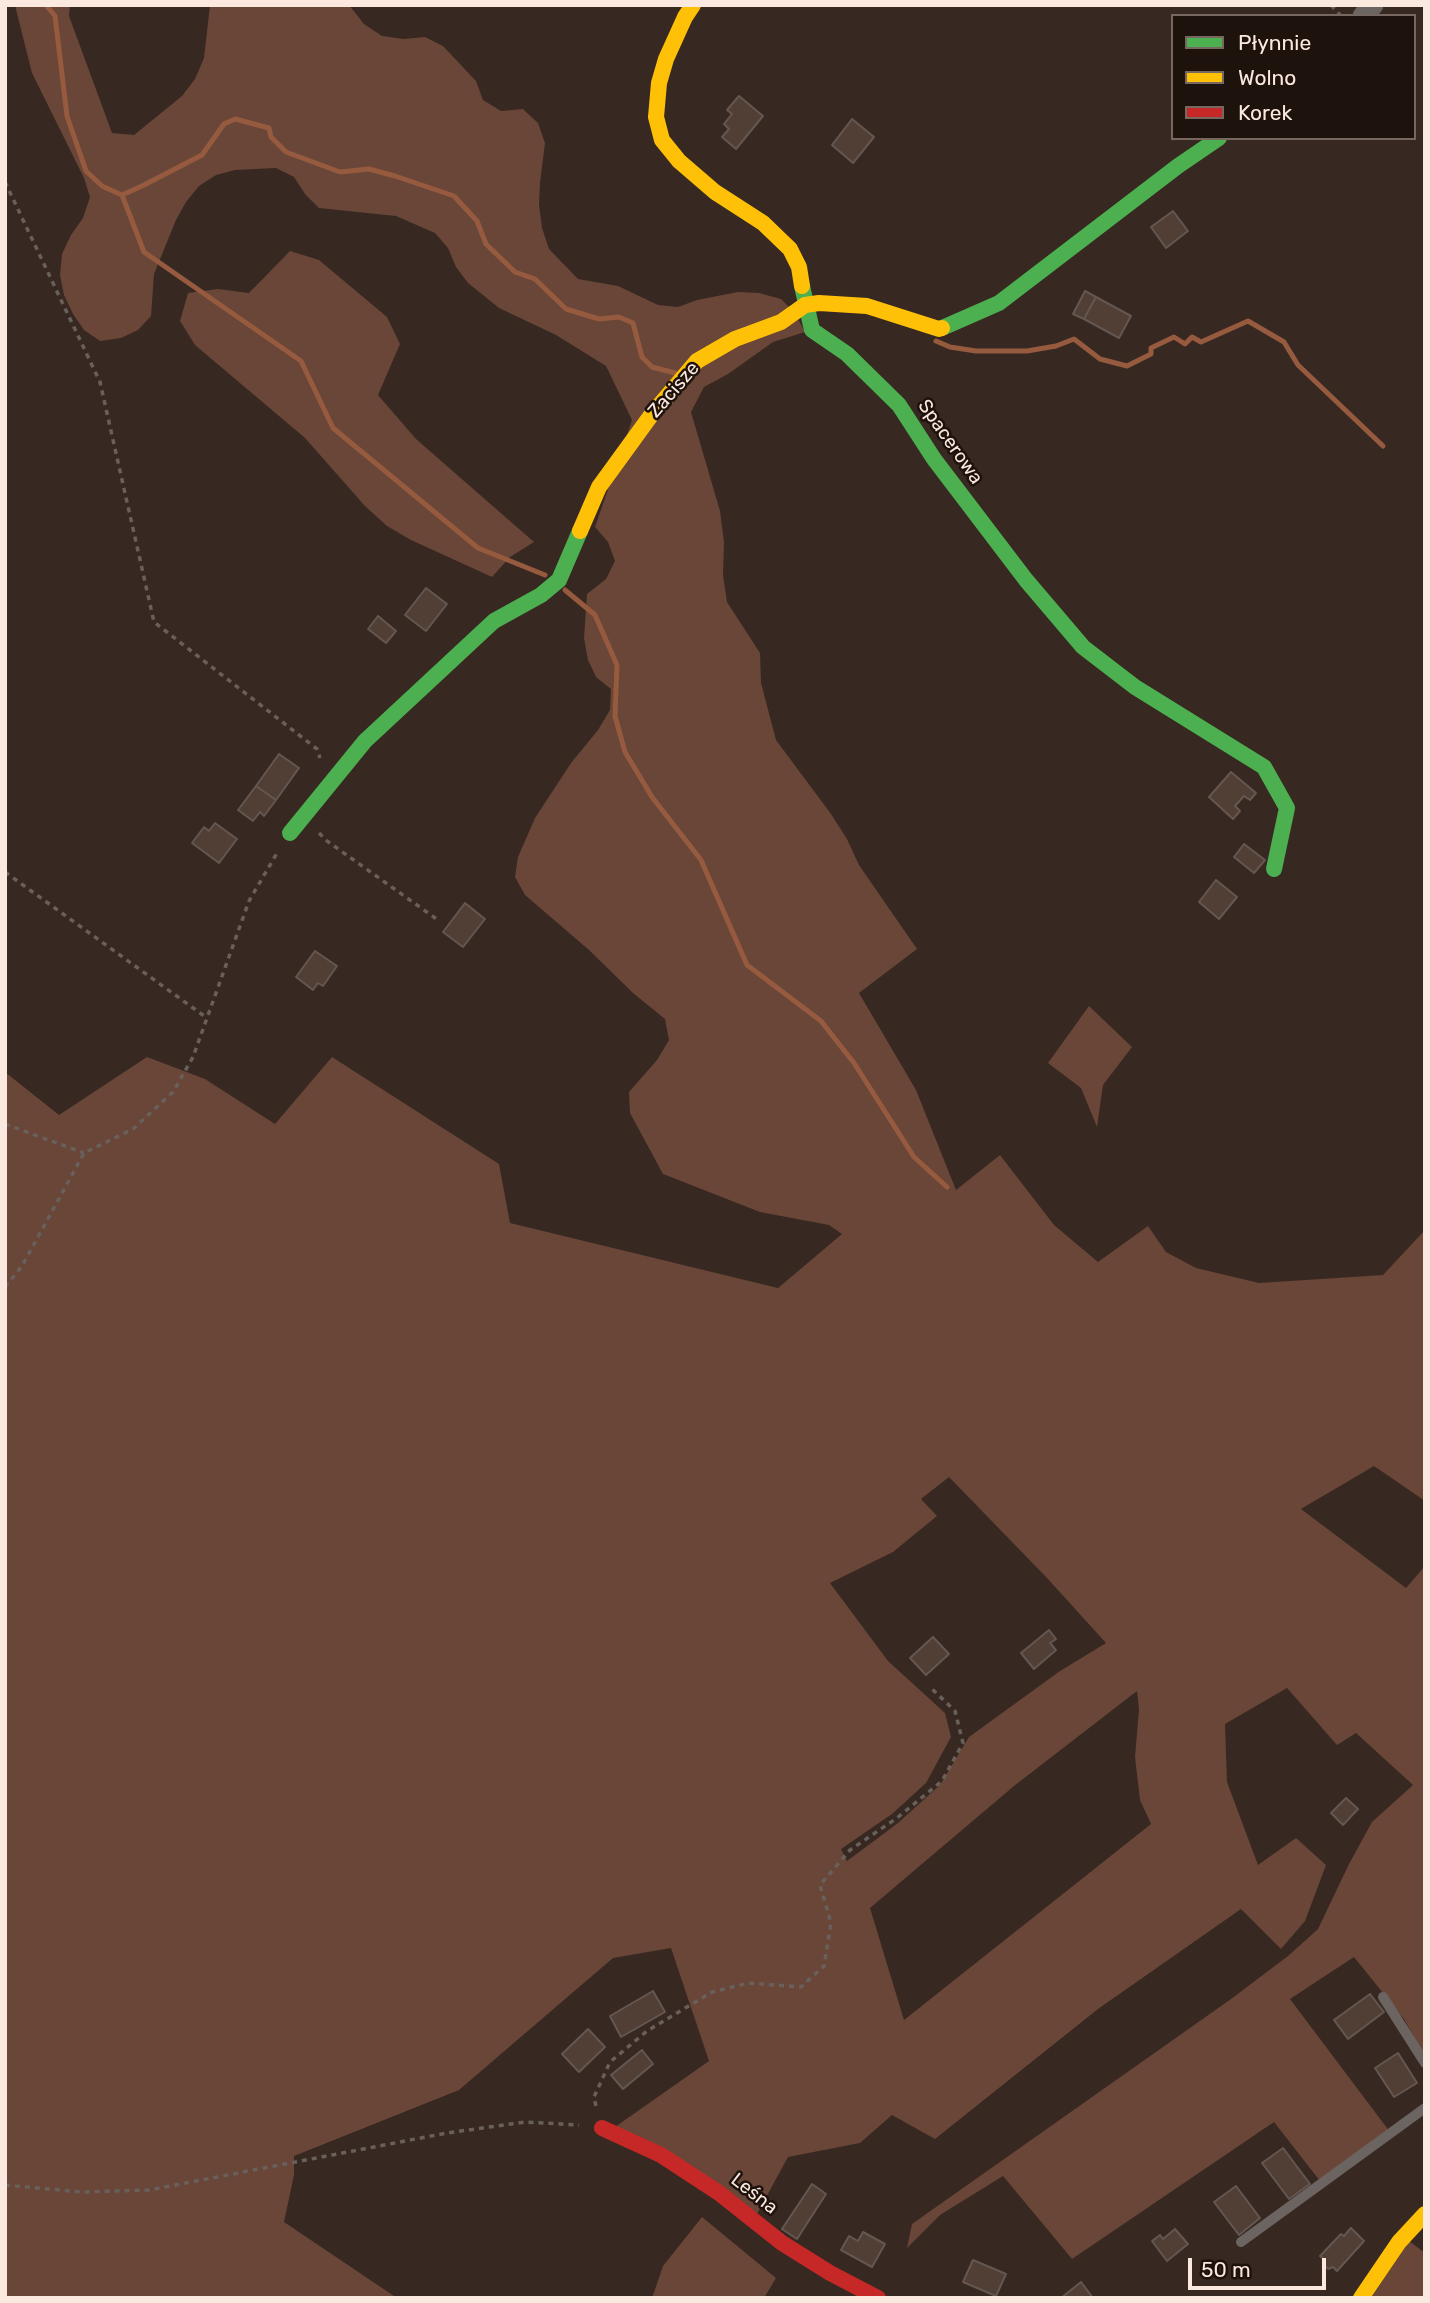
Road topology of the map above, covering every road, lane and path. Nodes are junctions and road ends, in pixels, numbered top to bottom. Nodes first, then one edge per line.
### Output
1 (692, 5) edge
2 (1216, 140) edge
3 (5, 182) edge
4 (805, 305) junction
5 (330, 785) junction
6 (314, 805) junction
7 (290, 834) joint
8 (1274, 869) dead end
9 (5, 872) edge
10 (439, 920) dead end
11 (207, 1018) junction
12 (5, 1124) edge
13 (84, 1153) junction
14 (5, 1287) edge
15 (930, 1688) dead end
16 (1383, 1997) dead end
17 (1425, 2063) edge
18 (1425, 2108) edge
19 (602, 2128) junction
20 (5, 2185) edge
21 (1425, 2214) edge
22 (1241, 2242) dead end
23 (878, 2298) edge
24 (1361, 2298) edge

1 - 4 street, Spacerowa
2 - 4 street
3 - 5 path
4 - 5 street, Zacisze
4 - 8 street, Spacerowa
5 - 6 street, Zacisze
6 - 7 street, Zacisze
6 - 10 path
7 - 11 path
9 - 11 path
11 - 13 path
12 - 13 path
13 - 14 path
15 - 19 path
16 - 17 lane
18 - 22 lane
19 - 20 path
19 - 23 street, Leśna
21 - 24 street

